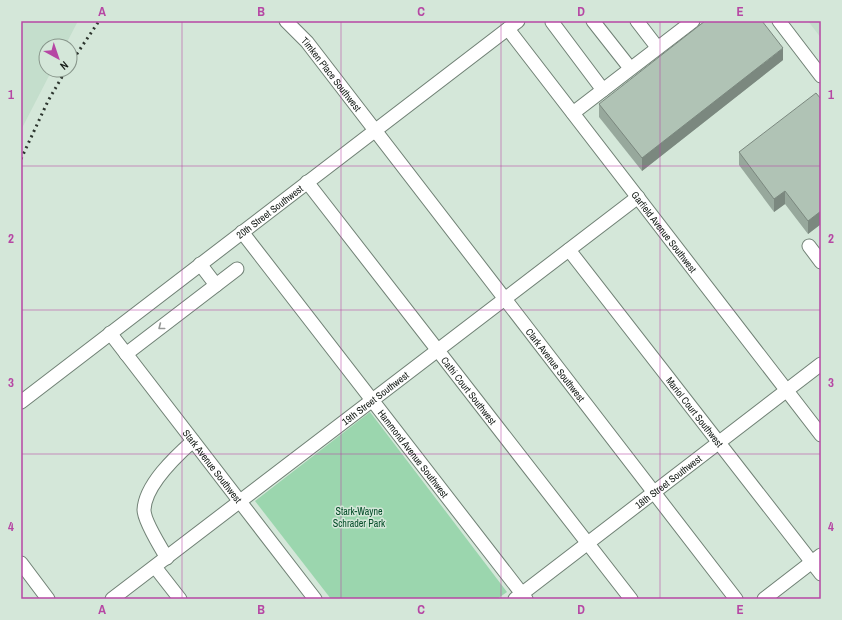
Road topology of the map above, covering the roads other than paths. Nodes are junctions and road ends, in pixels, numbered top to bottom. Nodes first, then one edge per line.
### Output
1 (286, 21) edge
2 (593, 21) edge
3 (637, 21) edge
4 (779, 21) edge
5 (552, 22) dead end
6 (687, 23) edge
7 (513, 25) edge
8 (657, 47) junction
9 (630, 68) junction
10 (821, 76) edge
11 (603, 90) junction
12 (573, 112) junction
13 (374, 130) junction
14 (307, 182) junction
15 (638, 197) junction
16 (242, 232) junction
17 (809, 246) dead end
18 (569, 250) junction
19 (821, 262) edge
20 (200, 264) junction
21 (237, 269) dead end
22 (216, 285) junction
23 (504, 299) junction
24 (110, 333) junction
25 (438, 349) junction
26 (126, 354) junction
27 (821, 364) edge
28 (786, 390) junction
29 (372, 400) junction
30 (21, 402) edge
31 (821, 434) edge
32 (193, 441) junction
33 (718, 442) junction
34 (653, 492) junction
35 (240, 501) junction
36 (588, 543) junction
37 (167, 558) junction
38 (816, 559) edge
39 (21, 563) edge
40 (155, 567) junction
41 (821, 574) edge
42 (521, 597) edge
43 (48, 599) edge
44 (112, 599) edge
45 (180, 599) edge
46 (315, 599) edge
47 (631, 599) edge
48 (736, 599) edge
49 (764, 599) edge

1 - 13 street, Timken Place Southwest
2 - 9 street
3 - 8 street
4 - 10 street
5 - 11 street
6 - 8 street
7 - 12 street, Garfield Avenue Southwest
7 - 13 street, 20th Street Southwest
8 - 9 street
9 - 11 street
11 - 12 street
12 - 15 street, Garfield Avenue Southwest
13 - 14 street, 20th Street Southwest
13 - 23 street, Clark Avenue Southwest
14 - 16 street, 20th Street Southwest
14 - 25 street, Cathi Court Southwest
15 - 18 street, 19th Street Southwest
15 - 28 street, Garfield Avenue Southwest
16 - 20 street, 20th Street Southwest
16 - 29 street, Hammond Avenue Southwest
17 - 19 street
18 - 23 street, 19th Street Southwest
18 - 33 street, Mariol Court Southwest
20 - 22 street
20 - 24 street, 20th Street Southwest
21 - 22 street
22 -> 26 street
23 - 25 street, 19th Street Southwest
23 - 34 street, Clark Avenue Southwest
24 - 26 street, Stark Avenue Southwest
24 - 30 street, 20th Street Southwest
25 - 29 street, 19th Street Southwest
25 - 36 street, Cathi Court Southwest
26 - 32 street, Stark Avenue Southwest
27 - 28 street, 18th Street Southwest
28 - 31 street, Garfield Avenue Southwest
28 - 33 street, 18th Street Southwest
29 - 35 street, 19th Street Southwest
29 - 42 street, Hammond Avenue Southwest
32 - 35 street, Stark Avenue Southwest
32 - 37 street
33 - 34 street, 18th Street Southwest
33 - 38 street, Mariol Court Southwest
34 - 36 street, 18th Street Southwest
34 - 48 street, Clark Avenue Southwest
35 - 37 street, 19th Street Southwest
35 - 46 street, Stark Avenue Southwest
36 - 42 street, 18th Street Southwest
36 - 47 street, Cathi Court Southwest
37 - 40 street, 19th Street Southwest
38 - 41 street, Mariol Court Southwest
38 - 49 street
39 - 43 street
40 - 44 street, 19th Street Southwest
40 - 45 street

